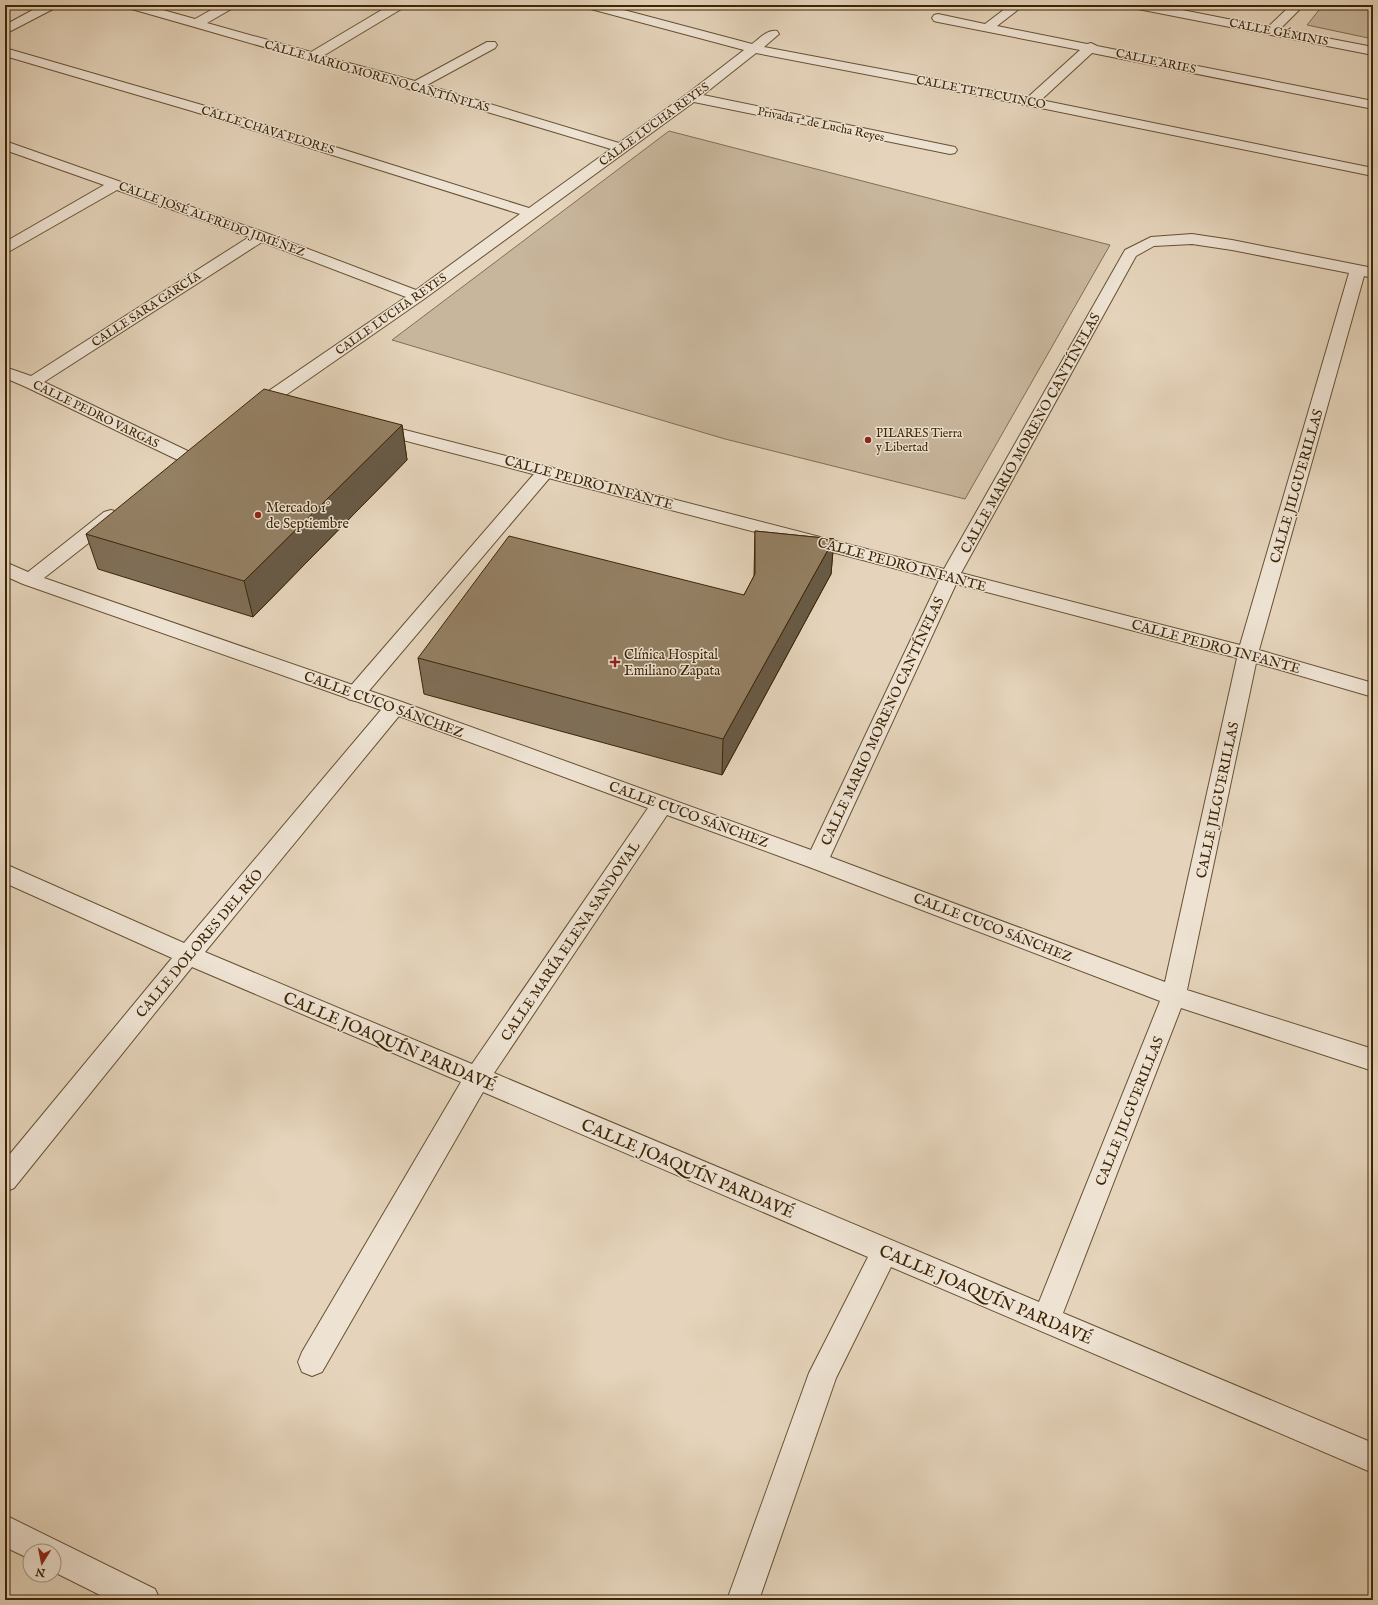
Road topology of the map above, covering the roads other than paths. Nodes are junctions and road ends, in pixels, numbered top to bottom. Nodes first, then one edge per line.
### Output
1 (51, 5) edge
2 (132, 5) edge
3 (229, 5) edge
4 (400, 5) edge
5 (590, 5) edge
6 (1018, 5) edge
7 (1138, 5) edge
8 (1298, 5) edge
9 (938, 18) dead end
10 (196, 24) junction
11 (988, 27) junction
12 (5, 30) edge
13 (1272, 30) junction
14 (773, 34) dead end
15 (491, 45) dead end
16 (1091, 47) junction
17 (754, 49) junction
18 (1373, 51) edge
19 (5, 52) edge
20 (312, 57) junction
21 (416, 86) junction
22 (692, 97) junction
23 (1031, 102) junction
24 (1373, 105) edge
25 (5, 145) edge
26 (622, 148) junction
27 (950, 150) dead end
28 (1373, 172) edge
29 (116, 184) junction
30 (531, 213) junction
31 (261, 236) junction
32 (5, 248) edge
33 (1365, 271) edge
34 (418, 296) junction
35 (5, 372) edge
36 (32, 383) junction
37 (268, 399) junction
38 (291, 405) edge
39 (243, 417) edge
40 (361, 423) edge
41 (186, 457) edge
42 (546, 472) junction
43 (124, 506) edge
44 (5, 568) edge
45 (950, 576) junction
46 (30, 580) junction
47 (1248, 654) junction
48 (1373, 690) edge
49 (355, 694) junction
50 (395, 707) junction
51 (662, 805) junction
52 (816, 861) junction
53 (5, 873) edge
54 (188, 955) junction
55 (1174, 996) junction
56 (1373, 1060) edge
57 (477, 1078) junction
58 (5, 1180) edge
59 (885, 1251) junction
60 (1046, 1320) junction
61 (312, 1362) dead end
62 (1373, 1458) edge
63 (5, 1530) edge
64 (30, 1543) edge
65 (62, 1559) edge
66 (144, 1600) edge
67 (743, 1600) edge

1 - 12 street
2 - 10 street, CALLE MARIO MORENO CANTÍNFLAS
3 - 10 street
4 - 20 street
5 - 17 street, CALLE TETECUINCO
6 - 11 street
7 - 13 street, CALLE GÉMINIS
8 - 13 street
9 - 11 street, CALLE ARIES
10 - 20 street, CALLE MARIO MORENO CANTÍNFLAS
11 - 16 street, CALLE ARIES
13 - 18 street, CALLE GÉMINIS
14 - 17 street, CALLE LUCHA REYES
15 - 21 street
16 - 23 street
16 - 24 street, CALLE ARIES
17 - 22 street, CALLE LUCHA REYES
17 - 23 street, CALLE TETECUINCO
19 - 30 street, CALLE CHAVA FLORES
20 - 21 street, CALLE MARIO MORENO CANTÍNFLAS
21 - 26 street, CALLE MARIO MORENO CANTÍNFLAS
22 - 26 street, CALLE LUCHA REYES
22 - 27 street, Privada 1ª de Lucha Reyes
23 - 28 street, CALLE TETECUINCO
25 - 29 street, CALLE JOSÉ ALFREDO JIMÉNEZ
26 - 30 street, CALLE LUCHA REYES
29 - 31 street, CALLE JOSÉ ALFREDO JIMÉNEZ
29 - 32 street
30 - 34 street, CALLE LUCHA REYES
31 - 34 street, CALLE JOSÉ ALFREDO JIMÉNEZ
31 - 36 street, CALLE SARA GARCÍA
33 - 45 street, CALLE MARIO MORENO CANTÍNFLAS
33 - 47 street, CALLE JILGUERILLAS
34 - 37 street, CALLE LUCHA REYES
35 - 36 street, CALLE PEDRO VARGAS
36 - 41 street, CALLE PEDRO VARGAS
37 - 38 street
37 - 39 street, CALLE LUCHA REYES
40 - 42 street, CALLE PEDRO INFANTE
42 - 45 street, CALLE PEDRO INFANTE
42 - 49 street
43 - 46 street
44 - 46 street, CALLE CUCO SÁNCHEZ
45 - 47 street, CALLE PEDRO INFANTE
45 - 52 street, CALLE MARIO MORENO CANTÍNFLAS
46 - 49 street, CALLE CUCO SÁNCHEZ
47 - 48 street, CALLE PEDRO INFANTE
47 - 55 street, CALLE JILGUERILLAS
49 - 50 street, CALLE CUCO SÁNCHEZ
50 - 51 street, CALLE CUCO SÁNCHEZ
50 - 54 street, CALLE DOLORES DEL RÍO
51 - 52 street, CALLE CUCO SÁNCHEZ
51 - 57 street, CALLE MARÍA ELENA SANDOVAL
52 - 55 street, CALLE CUCO SÁNCHEZ
53 - 54 street, CALLE JOAQUÍN PARDAVÉ
54 - 57 street, CALLE JOAQUÍN PARDAVÉ
54 - 58 street, CALLE DOLORES DEL RÍO
55 - 56 street, CALLE CUCO SÁNCHEZ
55 - 60 street, CALLE JILGUERILLAS
57 - 59 street, CALLE JOAQUÍN PARDAVÉ
57 - 61 street, CALLE MARÍA ELENA SANDOVAL
59 - 60 street, CALLE JOAQUÍN PARDAVÉ
59 - 67 street
60 - 62 street, CALLE JOAQUÍN PARDAVÉ
63 - 64 street
65 - 66 street

